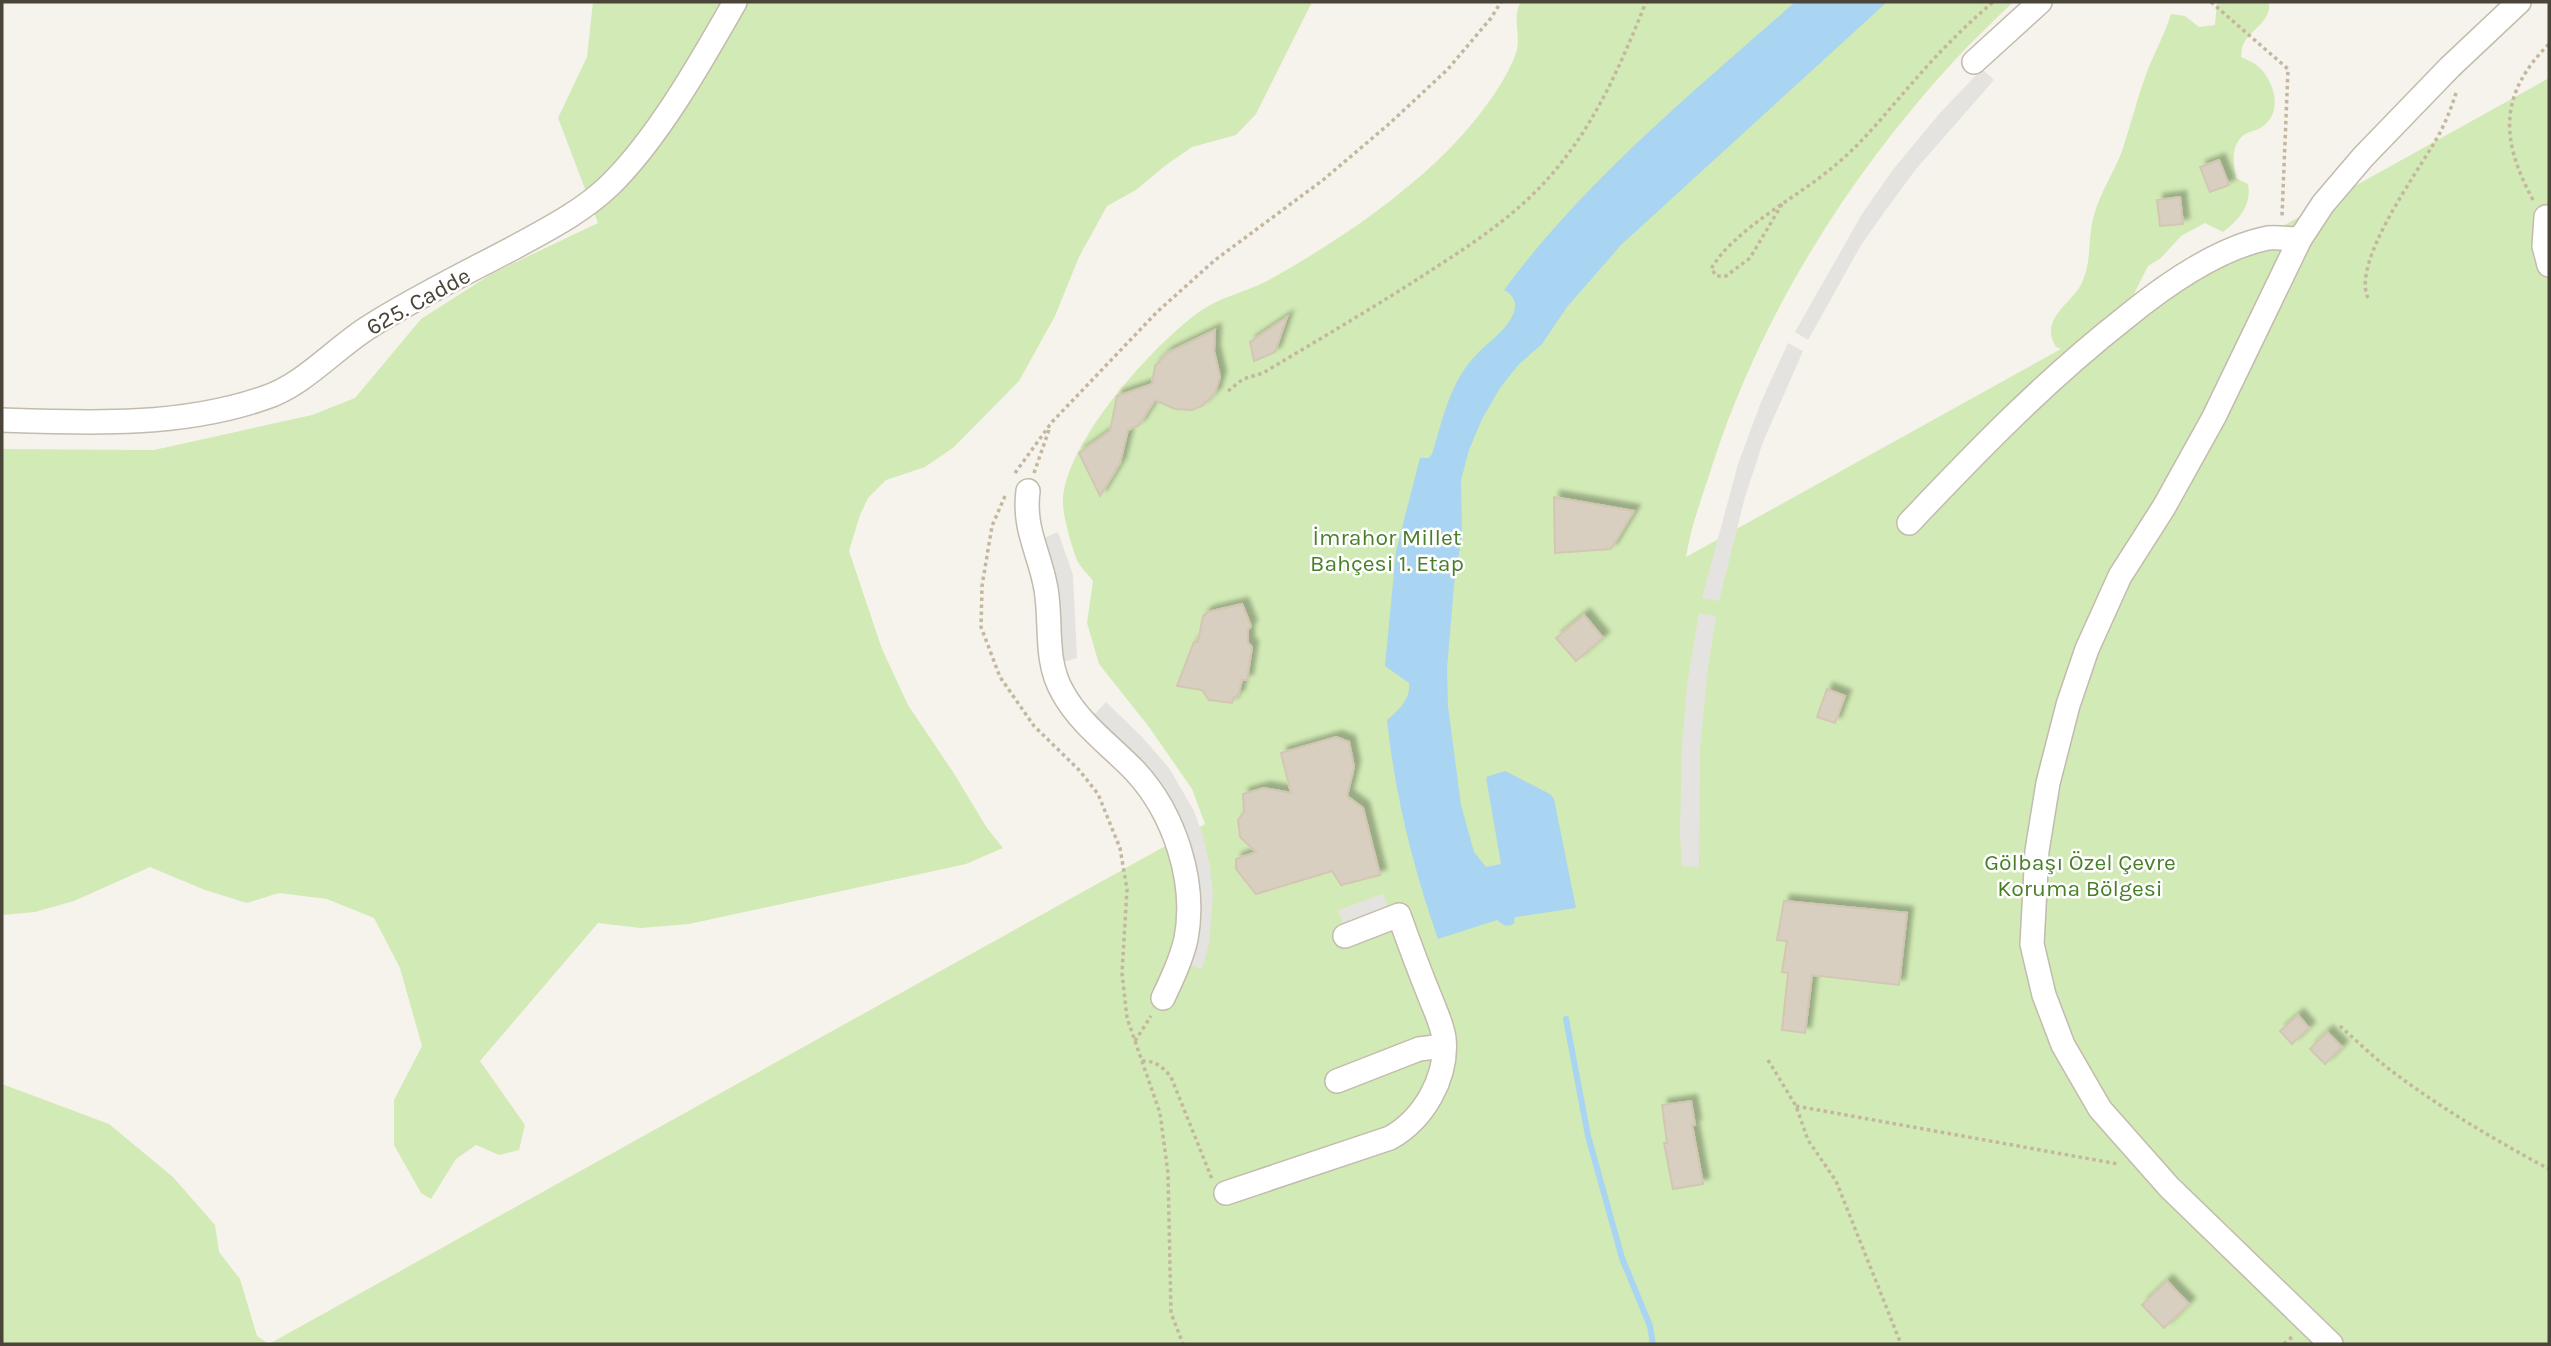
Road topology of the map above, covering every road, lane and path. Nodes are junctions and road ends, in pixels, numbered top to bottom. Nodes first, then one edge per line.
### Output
1 (735, 2) edge
2 (1501, 2) edge
3 (1646, 2) edge
4 (1993, 2) edge
5 (2040, 2) edge
6 (2211, 2) edge
7 (2519, 2) edge
8 (2549, 44) edge
9 (2458, 60) junction
10 (1974, 62) dead end
11 (1782, 204) junction
12 (2546, 217) joint
13 (2291, 239) junction
14 (2549, 265) edge
15 (2368, 298) dead end
16 (1228, 391) dead end
17 (2, 419) edge
18 (1052, 422) junction
19 (1016, 487) junction
20 (1909, 523) dead end
21 (1345, 936) dead end
22 (1163, 998) joint
23 (2340, 1026) dead end
24 (1135, 1041) junction
25 (1444, 1046) junction
26 (1768, 1060) dead end
27 (1142, 1061) junction
28 (1337, 1081) dead end
29 (1796, 1106) junction
30 (2146, 1162) junction
31 (2549, 1169) edge
32 (1226, 1194) joint
33 (1183, 1344) edge
34 (1900, 1344) edge
35 (2331, 1344) edge

1 - 17 street, 625. Cadde
2 - 18 path
3 - 16 path
4 - 11 path
5 - 10 street
6 - 13 path
7 - 9 street
8 - 12 path
9 - 13 street
9 - 15 path
11 - 11 path
12 - 14 street
13 - 20 street
13 - 30 street
18 - 19 path
18 - 19 path
19 - 22 street
19 - 24 path
21 - 25 street
22 - 24 path
23 - 31 path
24 - 27 path
25 - 28 street
25 - 32 street
26 - 29 path
27 - 32 path
27 - 33 path
29 - 30 path
29 - 34 path
30 - 35 street

